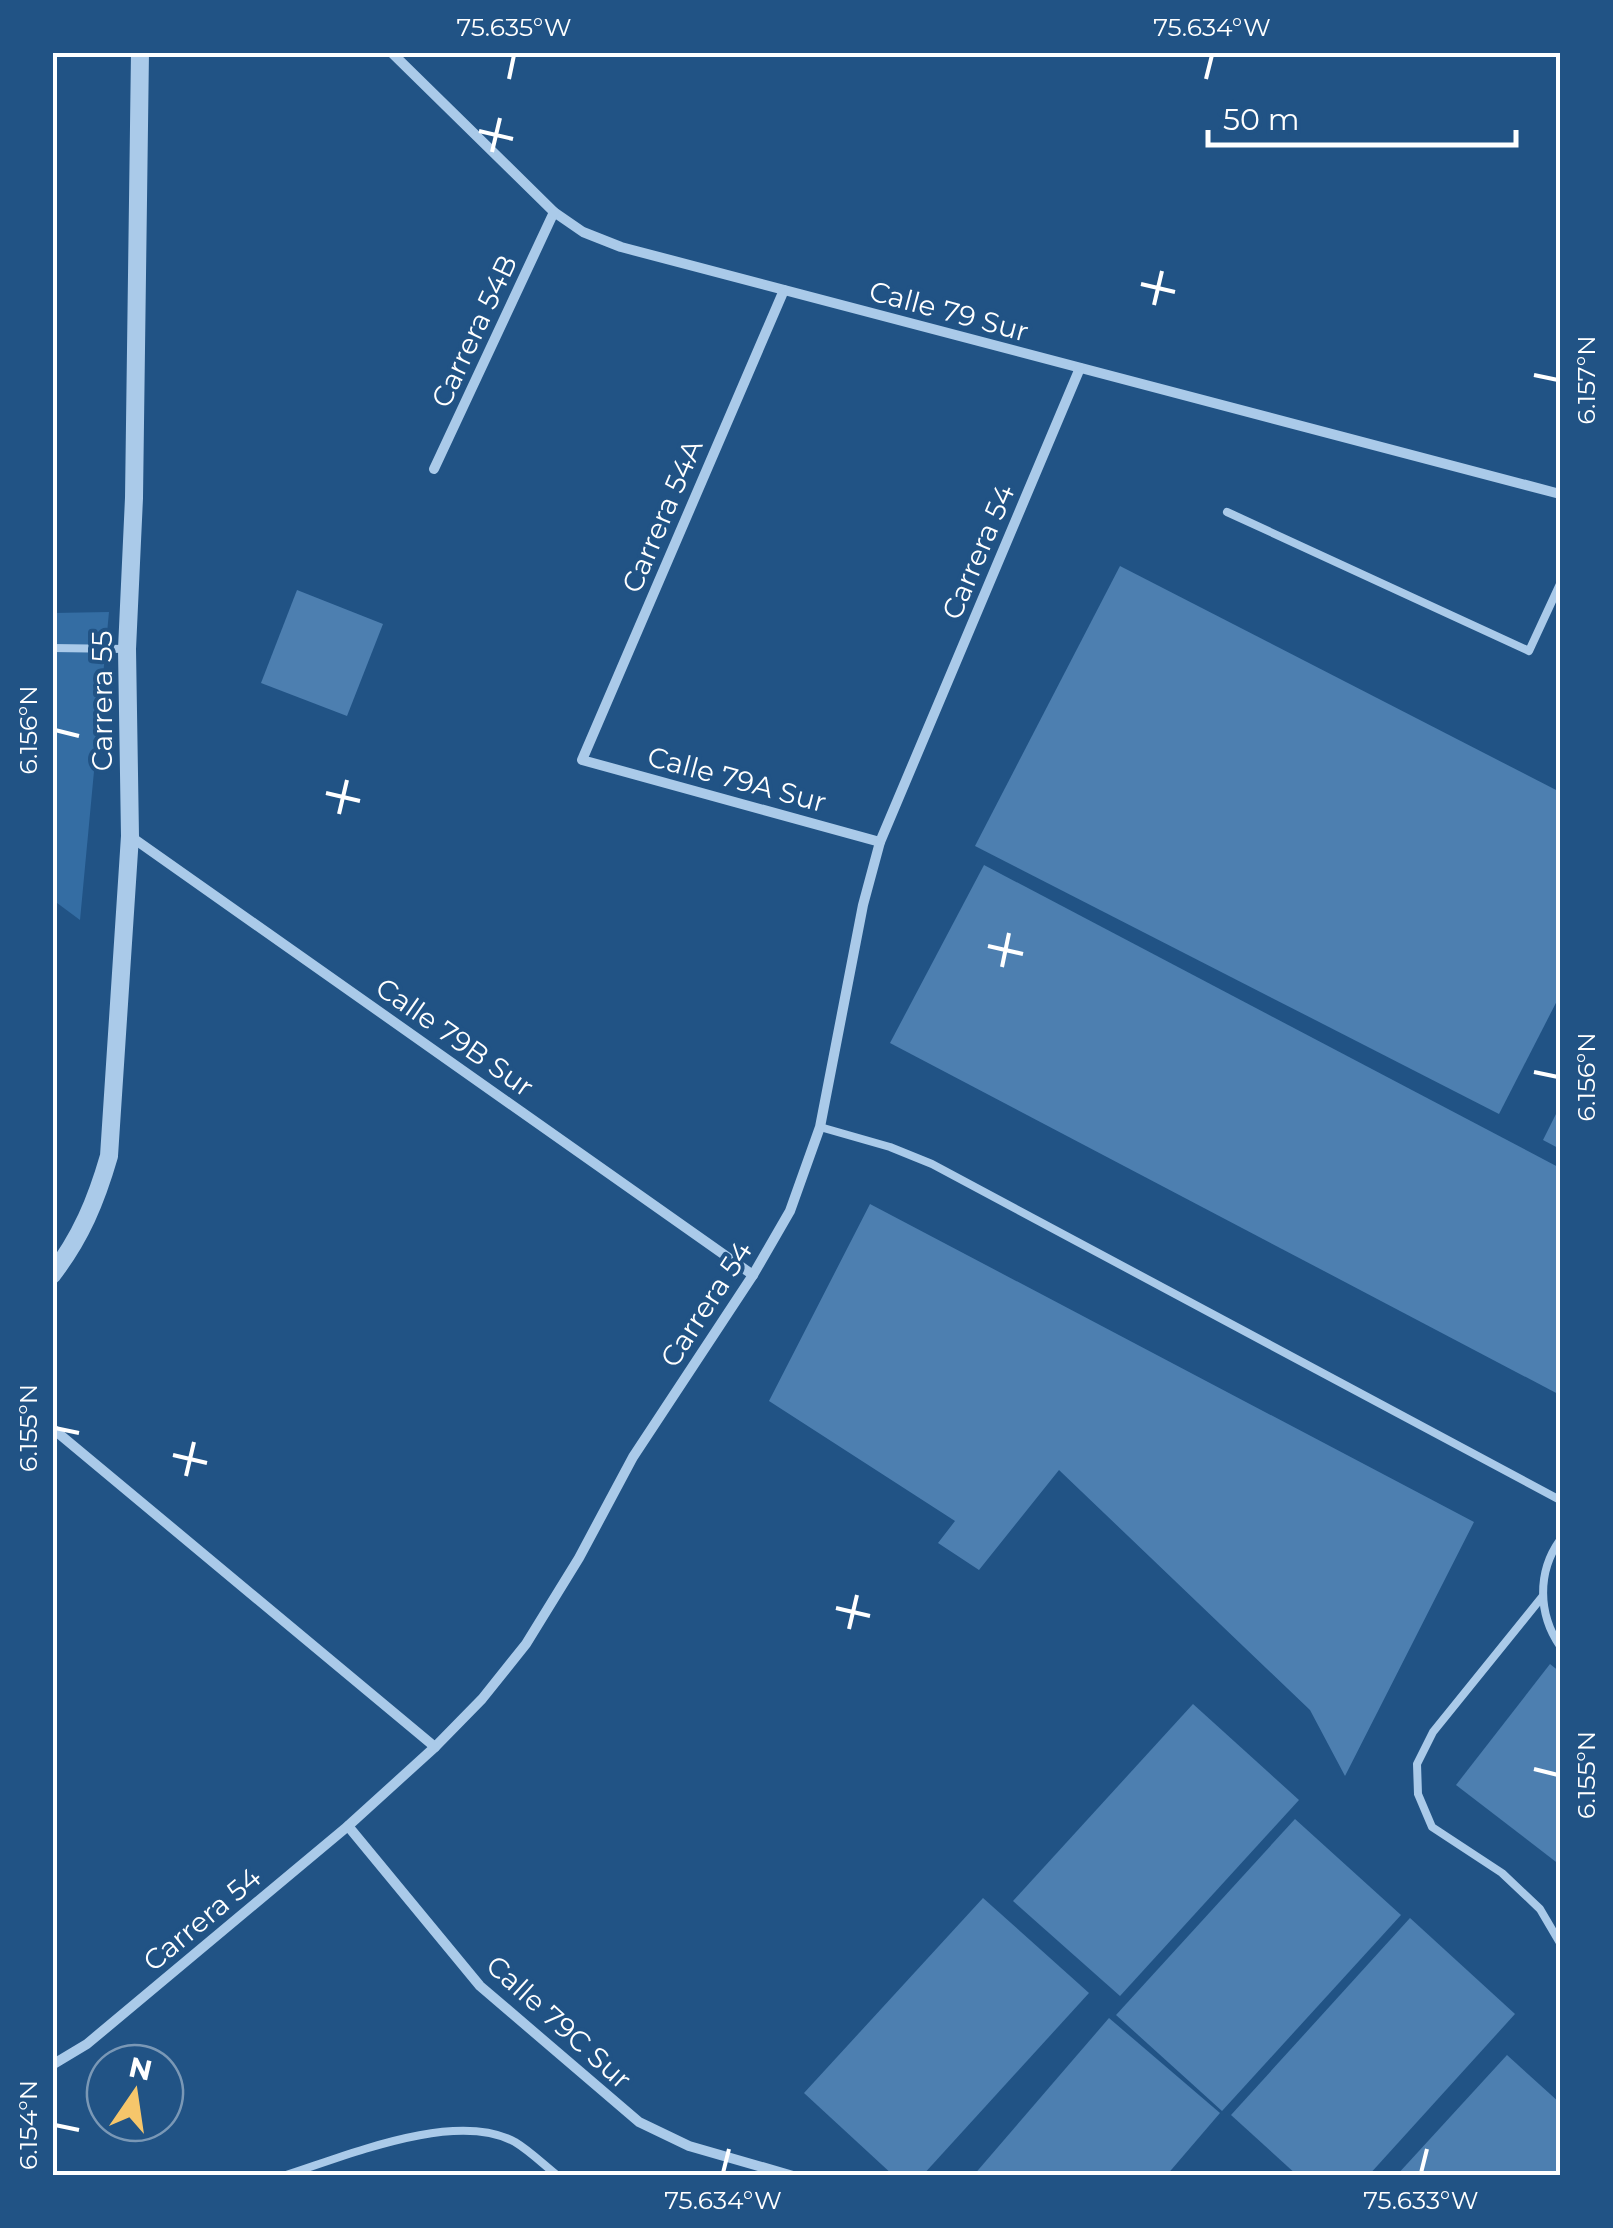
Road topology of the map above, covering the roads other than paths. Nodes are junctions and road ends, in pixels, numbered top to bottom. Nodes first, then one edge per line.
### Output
1 (140, 52) edge
2 (392, 52) edge
3 (554, 212) junction
4 (784, 290) junction
5 (1080, 368) junction
6 (434, 469) dead end
7 (1560, 494) edge
8 (1227, 512) dead end
9 (1560, 584) edge
10 (52, 648) edge
11 (128, 649) junction
12 (582, 760) joint
13 (130, 836) junction
14 (880, 842) junction
15 (820, 1127) junction
16 (52, 1275) edge
17 (753, 1275) junction
18 (52, 1428) edge
19 (1560, 1500) edge
20 (1560, 1540) edge
21 (1542, 1597) junction
22 (1560, 1646) edge
23 (435, 1747) junction
24 (348, 1826) junction
25 (1560, 1943) edge
26 (52, 2066) edge
27 (283, 2176) edge
28 (558, 2176) edge
29 (793, 2176) edge

1 - 11 street, Carrera 55
2 - 3 street, Calle 79 Sur
3 - 4 street, Calle 79 Sur
3 - 6 street, Carrera 54B
4 - 5 street, Calle 79 Sur
4 - 12 street, Carrera 54A
5 - 7 street, Calle 79 Sur
5 - 14 street, Carrera 54
8 - 9 lane
10 - 11 lane
11 - 13 street, Carrera 55
12 - 14 street, Calle 79A Sur
13 - 16 street, Carrera 55
13 - 17 street, Calle 79B Sur
14 - 15 street, Carrera 54
15 - 17 street, Carrera 54
15 - 19 lane
17 - 23 street, Carrera 54
18 - 23 street
20 - 21 lane
21 - 22 lane
21 - 25 lane
23 - 24 street, Carrera 54
24 - 26 street, Carrera 54
24 - 29 street, Calle 79C Sur
27 - 28 lane

